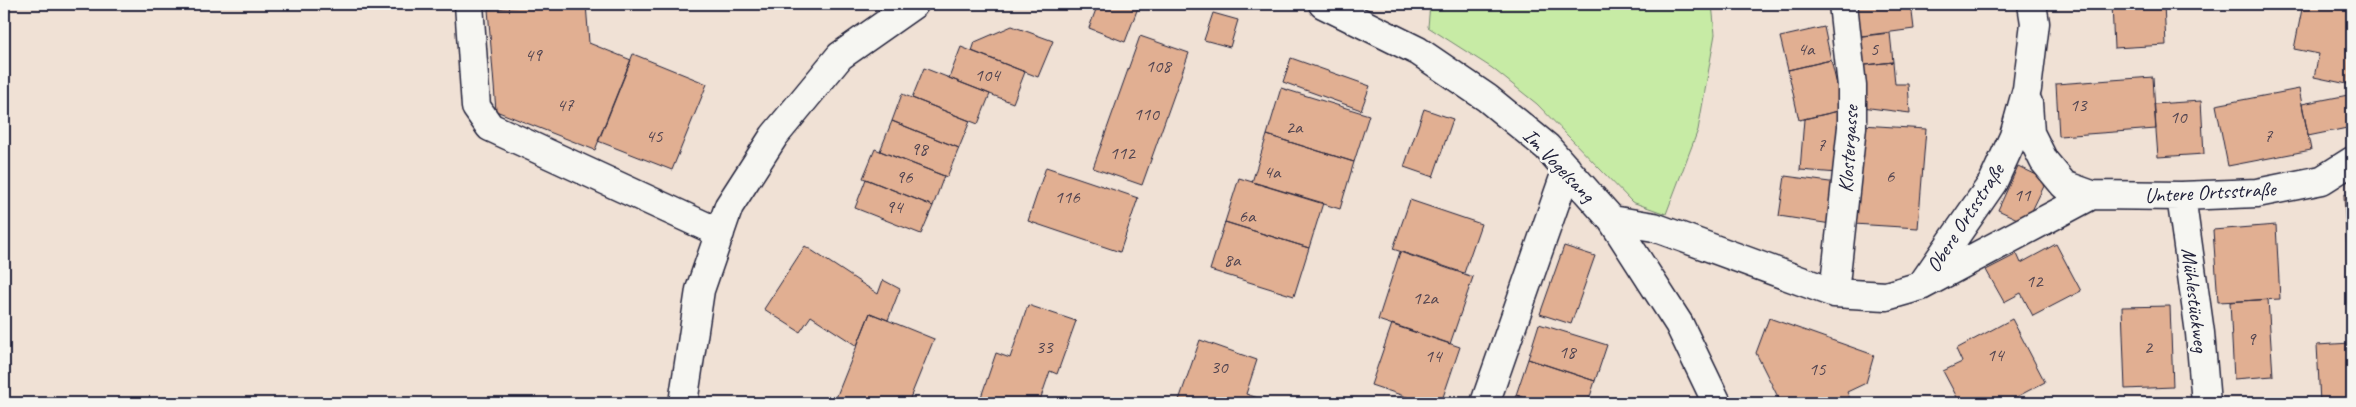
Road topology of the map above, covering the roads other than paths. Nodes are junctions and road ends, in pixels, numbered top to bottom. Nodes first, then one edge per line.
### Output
1 (469, 4) edge
2 (914, 4) edge
3 (1323, 4) edge
4 (1843, 4) edge
5 (2032, 4) edge
6 (2027, 89) junction
7 (2352, 161) edge
8 (1567, 169) junction
9 (2092, 195) junction
10 (2181, 196) junction
11 (1612, 220) junction
12 (720, 233) junction
13 (1921, 286) junction
14 (1834, 293) junction
15 (683, 403) edge
16 (1485, 403) edge
17 (1717, 403) edge
18 (2206, 403) edge

1 - 12 street
2 - 12 street
3 - 8 street, Im Vogelsang
4 - 14 street, Klostergasse
5 - 6 street, Obere Ortsstraße
6 - 9 street, Untere Ortsstraße
6 - 13 street, Obere Ortsstraße
7 - 10 street, Untere Ortsstraße
8 - 11 street, Im Vogelsang
8 - 16 street
9 - 10 street, Untere Ortsstraße
9 - 13 street, Untere Ortsstraße
10 - 18 street, Mühlestückweg
11 - 14 street, Untere Ortsstraße
11 - 17 street, Im Vogelsang
12 - 15 street
13 - 14 street, Untere Ortsstraße

